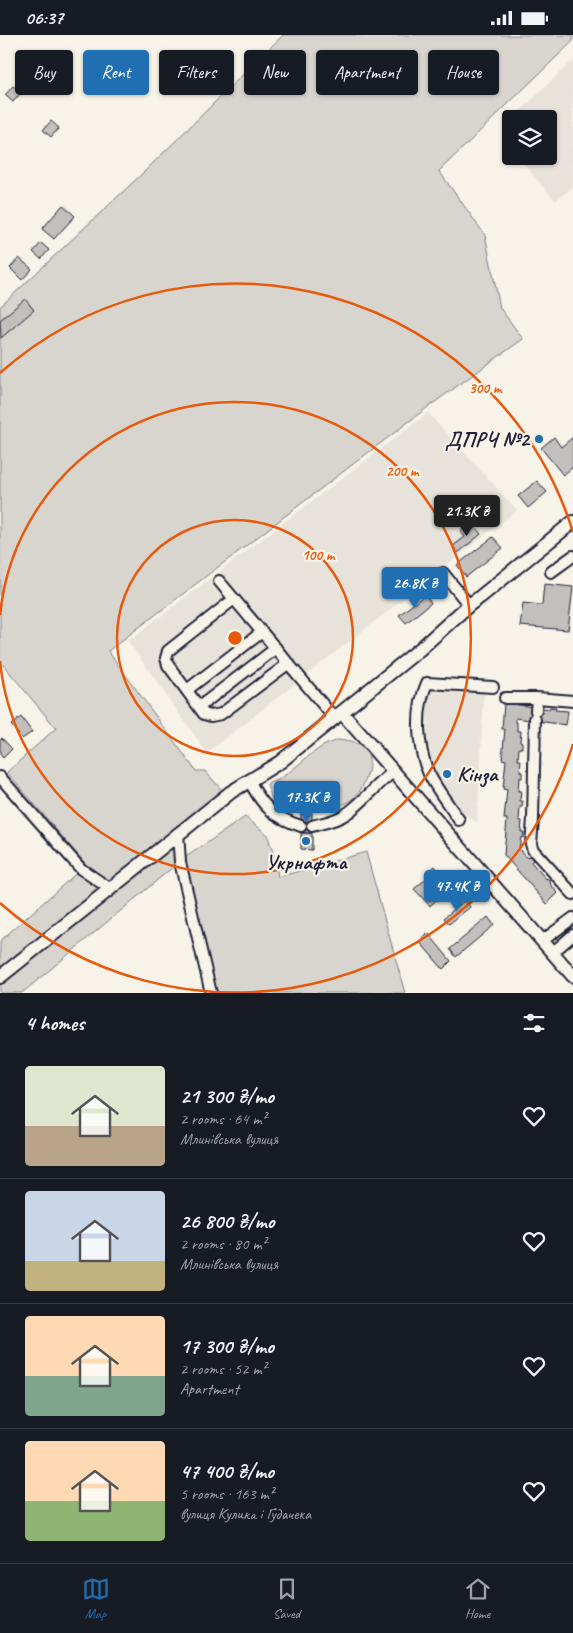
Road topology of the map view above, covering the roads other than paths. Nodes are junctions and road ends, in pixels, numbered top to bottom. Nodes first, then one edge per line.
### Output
1 (573, 522) edge
2 (573, 556) edge
3 (551, 572) dead end
4 (443, 573) dead end
5 (219, 581) dead end
6 (234, 599) junction
7 (469, 605) junction
8 (262, 632) junction
9 (276, 648) junction
10 (289, 663) junction
11 (493, 687) dead end
12 (186, 691) junction
13 (505, 698) dead end
14 (537, 698) junction
15 (573, 701) edge
16 (199, 707) junction
17 (338, 716) junction
18 (394, 771) junction
19 (0, 777) edge
20 (249, 780) junction
21 (447, 832) junction
22 (178, 833) junction
23 (109, 888) junction
24 (573, 894) edge
25 (573, 918) edge
26 (573, 935) edge
27 (542, 941) junction
28 (552, 953) junction
29 (573, 976) edge
30 (0, 977) edge
31 (211, 993) edge

1 - 7 main road
2 - 3 street
4 - 7 street
5 - 6 street
6 - 8 street
6 - 12 street
7 - 17 main road
8 - 9 street
8 - 12 street
9 - 10 street
9 - 16 street
10 - 16 street
10 - 17 street
11 - 21 street
12 - 16 street
13 - 14 street
14 - 15 street
14 - 24 street
17 - 18 main road
17 - 20 main road
18 - 20 street
18 - 21 main road
19 - 23 street
20 - 22 main road
21 - 27 main road
22 - 23 main road
22 - 31 street
23 - 30 main road
25 - 27 street
26 - 28 street
27 - 28 main road
28 - 29 main road

